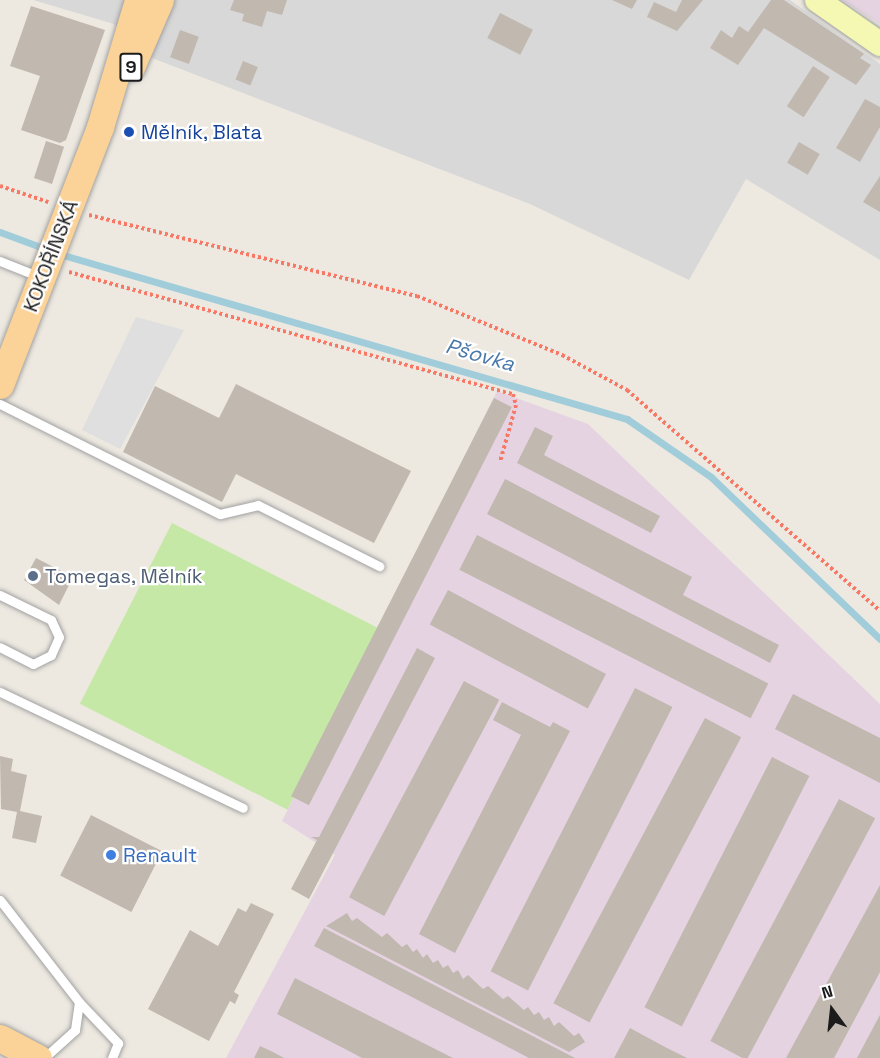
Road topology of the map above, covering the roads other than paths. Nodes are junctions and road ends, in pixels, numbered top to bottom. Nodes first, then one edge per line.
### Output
1 (138, 0) edge
2 (160, 0) edge
3 (817, 0) edge
4 (880, 44) edge
5 (100, 127) junction
6 (0, 261) edge
7 (46, 271) junction
8 (0, 385) edge
9 (0, 404) edge
10 (379, 566) dead end
11 (0, 595) edge
12 (0, 647) edge
13 (0, 692) edge
14 (243, 808) dead end
15 (0, 900) edge
16 (79, 1002) junction
17 (0, 1038) edge
18 (38, 1058) edge
19 (44, 1058) edge
20 (112, 1058) edge

1 - 5 main road, KOKOŘÍNSKÁ / 9
2 - 5 main road, KOKOŘÍNSKÁ / 9
3 - 4 street
5 - 7 main road, KOKOŘÍNSKÁ / 9
6 - 7 lane
7 - 8 main road, KOKOŘÍNSKÁ / 9
9 - 10 lane
11 - 12 lane
13 - 14 lane
15 - 16 lane
16 - 19 lane
16 - 20 lane
17 - 18 main road

